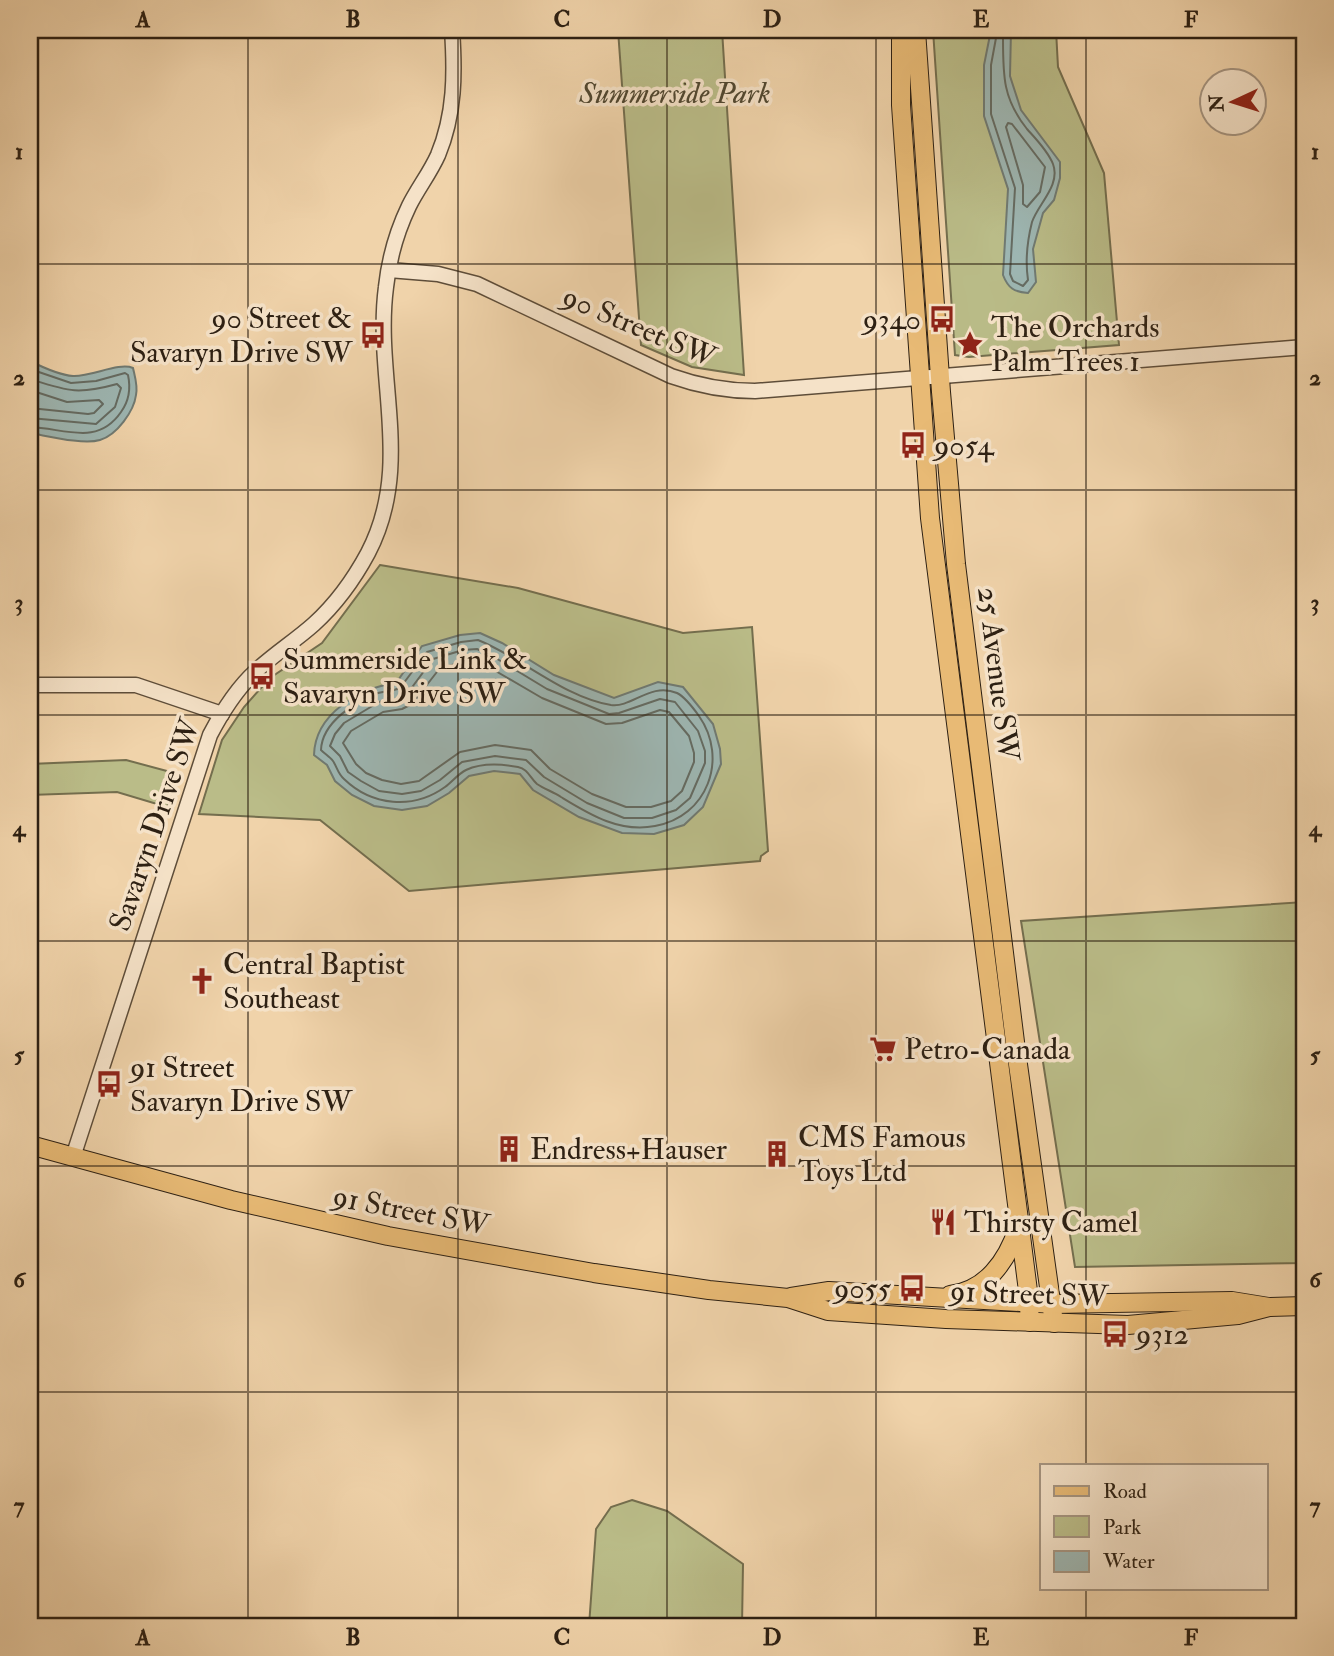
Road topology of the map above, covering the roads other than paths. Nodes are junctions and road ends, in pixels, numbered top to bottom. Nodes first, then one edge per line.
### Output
1 (452, 30) edge
2 (901, 30) edge
3 (916, 30) edge
4 (389, 270) junction
5 (1304, 347) edge
6 (940, 376) junction
7 (919, 377) junction
8 (30, 685) edge
9 (222, 714) junction
10 (30, 1145) edge
11 (73, 1157) junction
12 (1019, 1225) junction
13 (788, 1298) junction
14 (924, 1298) junction
15 (1029, 1303) junction
16 (1053, 1304) junction
17 (1304, 1306) edge
18 (1269, 1307) junction
19 (1030, 1322) junction
20 (1054, 1323) junction

1 - 4 street, Savaryn Drive SW
2 - 7 main road, 25 Avenue SW
3 - 6 main road, 25 Avenue SW
4 - 7 street, 90 Street SW
4 - 9 street, Savaryn Drive SW
5 - 6 street, 90 Street SW
6 - 7 street, 90 Street SW
6 - 16 main road, 25 Avenue SW
7 - 12 main road, 25 Avenue SW
8 - 9 street
9 - 11 street, Savaryn Drive SW
10 - 11 main road, 91 Street SW
11 - 13 main road, 91 Street SW
12 - 14 main road
12 - 15 main road, 25 Avenue SW
13 - 14 main road, 91 Street SW
13 - 19 main road, 91 Street SW
14 - 15 main road, 91 Street SW
15 - 16 main road, 91 Street SW
15 - 19 main road, 25 Avenue SW
16 - 18 main road, 91 Street SW
16 - 20 main road, 25 Avenue SW
17 - 18 main road, 91 Street SW
18 - 20 main road, 91 Street SW
19 - 20 main road, 91 Street SW

